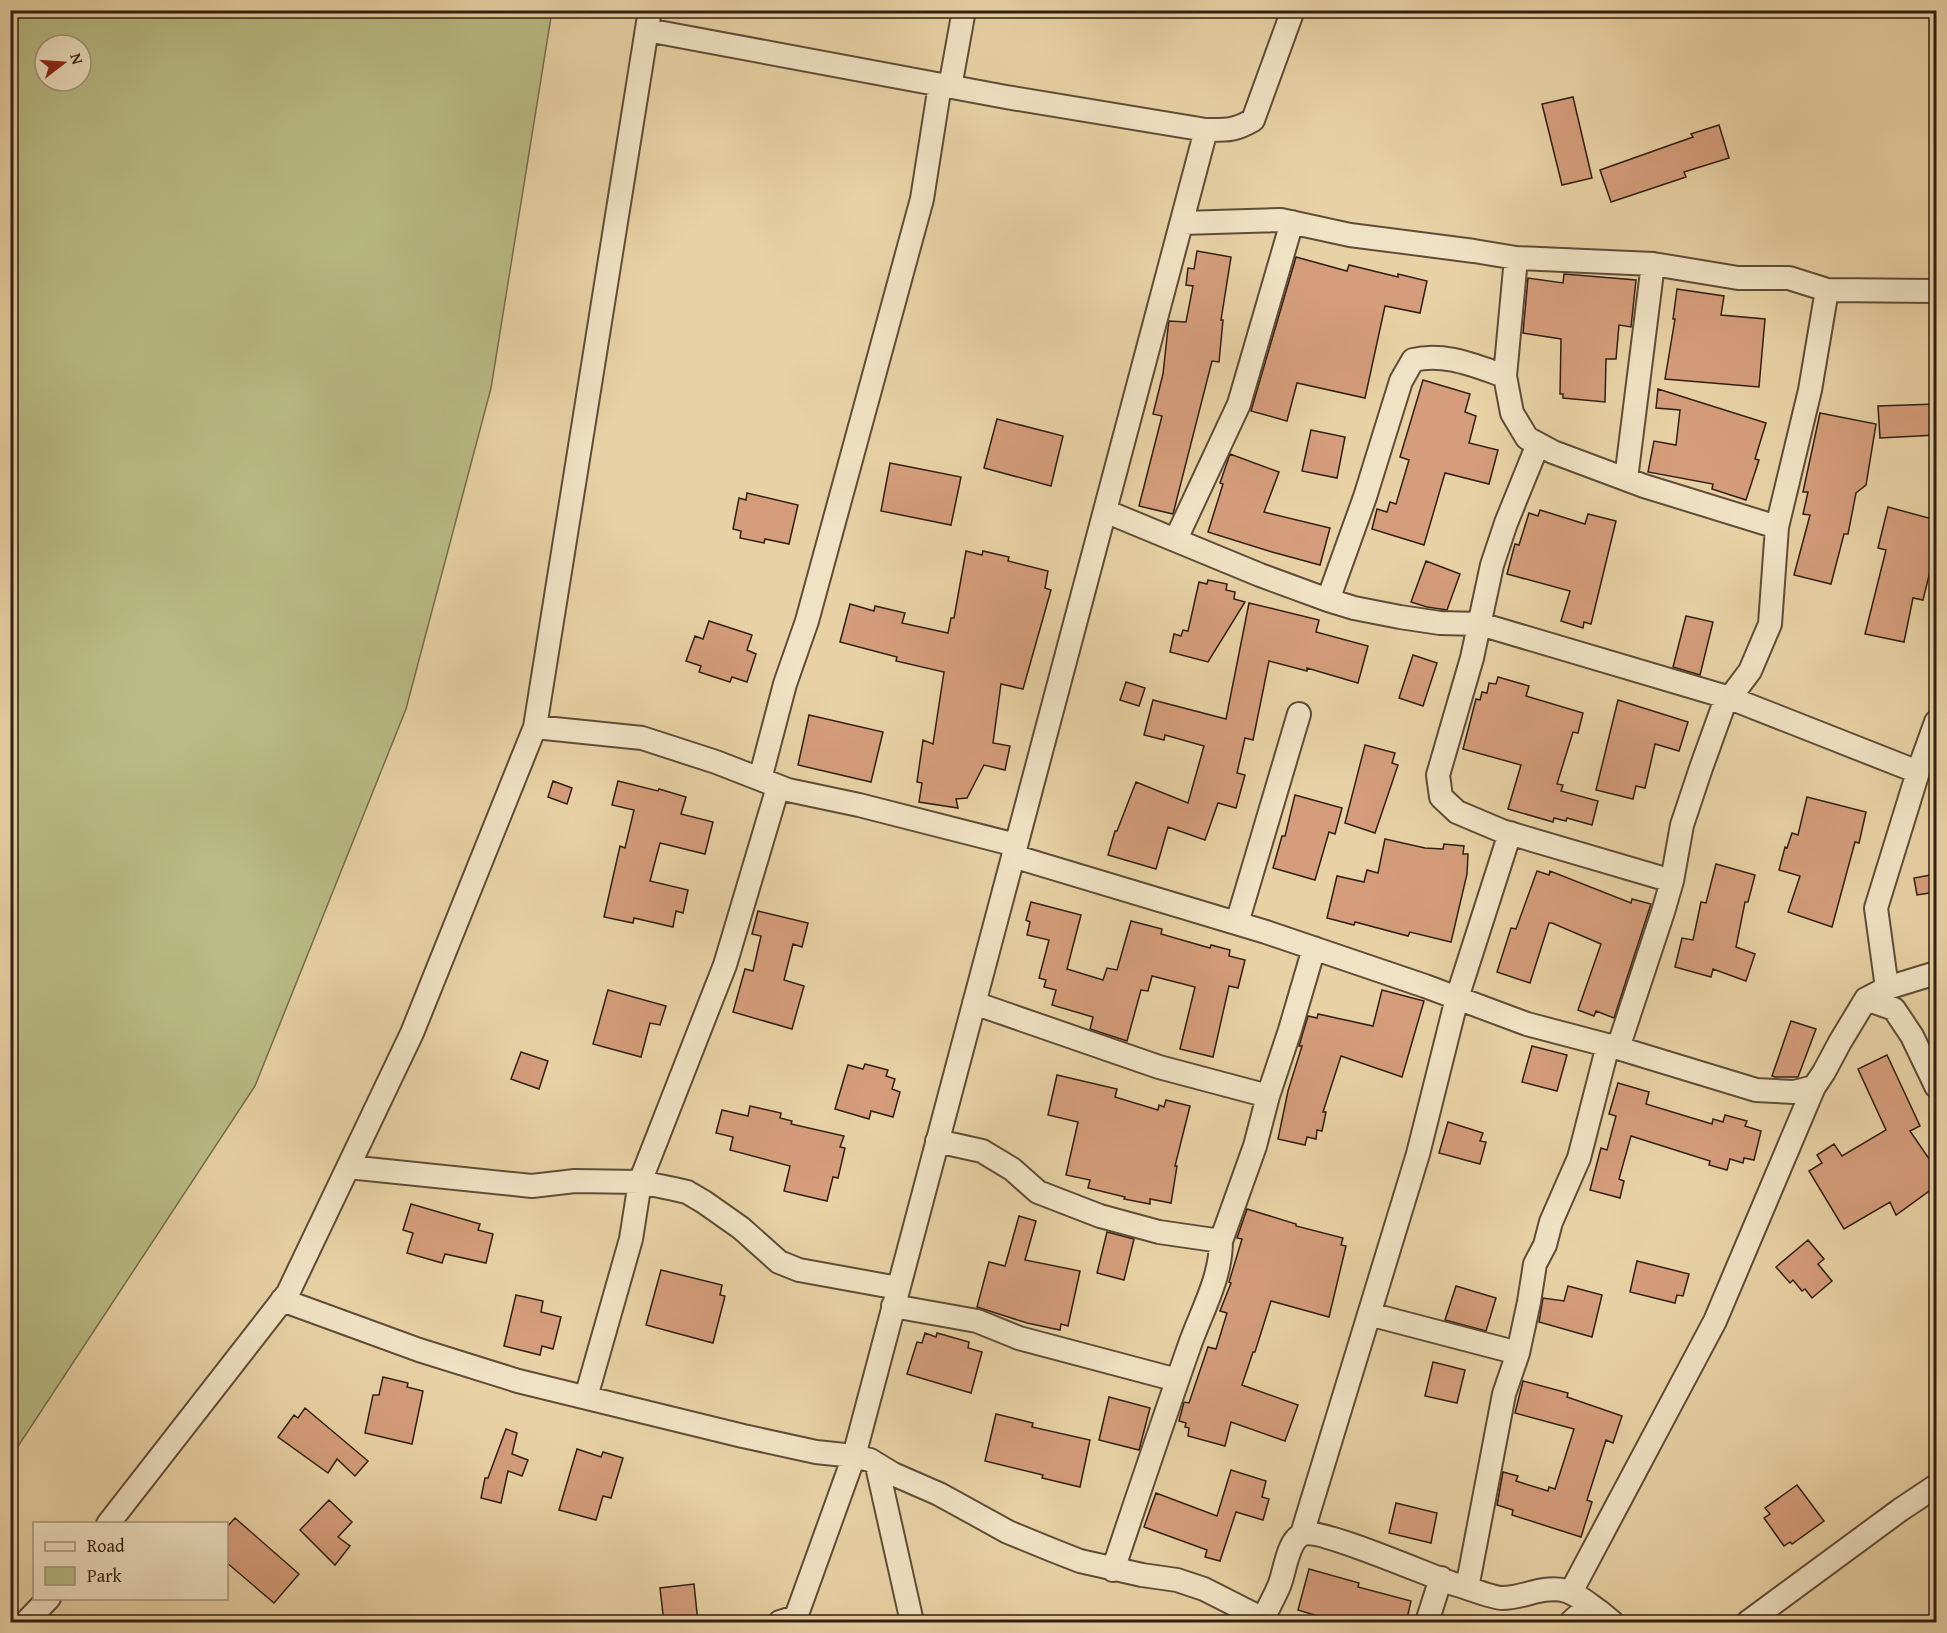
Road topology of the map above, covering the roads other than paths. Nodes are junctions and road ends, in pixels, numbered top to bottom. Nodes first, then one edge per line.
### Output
1 (964, 10) edge
2 (1293, 10) edge
3 (649, 20) edge
4 (945, 86) junction
5 (1206, 130) junction
6 (1292, 222) junction
7 (1182, 223) junction
8 (1516, 258) junction
9 (1653, 264) junction
10 (1827, 290) junction
11 (1936, 291) edge
12 (1505, 376) junction
13 (1538, 444) junction
14 (1626, 479) junction
15 (1105, 511) junction
16 (1777, 527) junction
17 (1176, 539) junction
18 (1328, 600) junction
19 (1480, 624) junction
20 (1730, 698) junction
21 (1299, 714) dead end
22 (1936, 722) edge
23 (535, 727) junction
24 (1918, 772) junction
25 (769, 783) junction
26 (1510, 833) junction
27 (1015, 851) junction
28 (1672, 881) junction
29 (1237, 923) junction
30 (1314, 948) junction
31 (1936, 973) edge
32 (1887, 988) junction
33 (1458, 998) junction
34 (1866, 999) junction
35 (974, 1003) junction
36 (1613, 1047) junction
37 (1936, 1086) edge
38 (1814, 1087) junction
39 (1268, 1096) junction
40 (937, 1141) junction
41 (348, 1167) junction
42 (640, 1182) junction
43 (1221, 1242) junction
44 (896, 1297) junction
45 (282, 1300) junction
46 (1369, 1314) junction
47 (1518, 1353) junction
48 (1177, 1380) junction
49 (586, 1397) junction
50 (854, 1456) junction
51 (877, 1466) junction
52 (1936, 1486) edge
53 (110, 1522) edge
54 (1302, 1534) junction
55 (1113, 1570) junction
56 (1441, 1578) junction
57 (1467, 1588) junction
58 (1571, 1592) junction
59 (48, 1600) edge
60 (1606, 1617) edge
61 (1266, 1621) edge
62 (26, 1623) edge
63 (780, 1623) edge
64 (912, 1623) edge
65 (1426, 1623) edge
66 (1571, 1623) edge
67 (1748, 1623) edge

1 - 4 street
2 - 5 street
3 - 4 street
3 - 23 street
4 - 5 street
4 - 25 street
5 - 7 street
6 - 7 street
6 - 8 street
6 - 17 street
7 - 15 street
8 - 9 street
8 - 12 street
9 - 10 street
9 - 14 street
10 - 11 street
10 - 16 street
12 - 13 street
12 - 18 street
13 - 14 street
13 - 19 street
14 - 16 street
15 - 17 street
15 - 27 street
16 - 20 street
17 - 18 street
18 - 19 street
19 - 20 street
19 - 26 street
20 - 24 street
20 - 28 street
21 - 29 street
22 - 24 street
23 - 25 street
23 - 41 street
24 - 32 street
25 - 27 street
25 - 42 street
26 - 28 street
26 - 33 street
27 - 29 street
27 - 35 street
28 - 36 street
29 - 30 street
30 - 33 street
30 - 39 street
31 - 32 street
32 - 34 street
33 - 36 street
33 - 46 street
34 - 37 street
34 - 38 street
35 - 39 street
35 - 40 street
36 - 38 street
36 - 47 street
38 - 58 street
39 - 43 street
40 - 43 street
40 - 44 street
41 - 42 street
41 - 45 street
42 - 44 street
42 - 49 street
43 - 48 street
44 - 48 street
44 - 50 street
45 - 49 street
45 - 53 street
46 - 47 street
46 - 54 street
47 - 57 street
48 - 55 street
49 - 50 street
50 - 51 street
50 - 63 street
51 - 55 street
51 - 64 street
52 - 67 street
54 - 56 street
54 - 61 street
55 - 61 street
56 - 57 street
56 - 65 street
57 - 58 street
58 - 60 street
59 - 62 street
60 - 66 street

